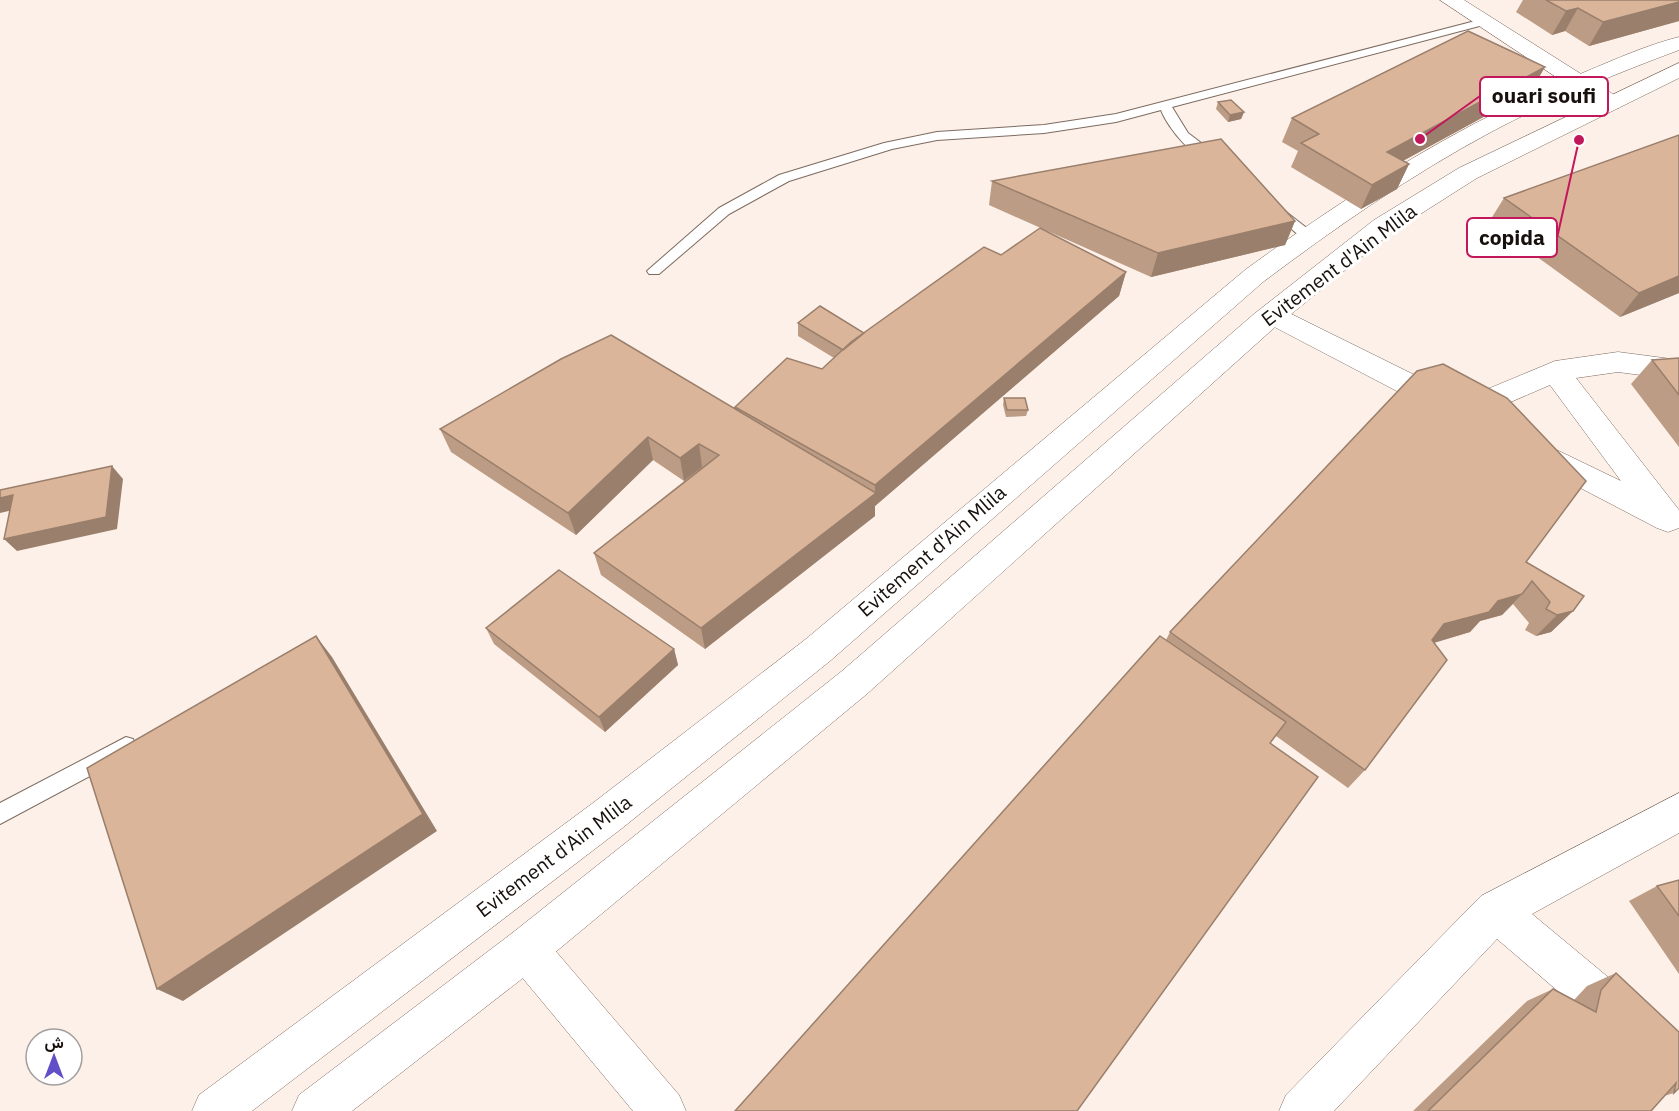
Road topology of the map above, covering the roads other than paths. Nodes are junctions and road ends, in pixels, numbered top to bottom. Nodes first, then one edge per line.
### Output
1 (1450, 0) edge
2 (1483, 22) junction
3 (1679, 43) edge
4 (1679, 70) edge
5 (1576, 82) junction
6 (1611, 103) junction
7 (1166, 105) junction
8 (1222, 165) edge
9 (1267, 200) edge
10 (1308, 236) junction
11 (654, 271) dead end
12 (1273, 314) junction
13 (1679, 370) edge
14 (1555, 372) junction
15 (1462, 412) junction
16 (1673, 526) edge
17 (143, 736) edge
18 (1679, 812) edge
19 (0, 814) edge
20 (1496, 911) junction
21 (526, 949) junction
22 (1679, 1065) edge
23 (216, 1111) edge
24 (315, 1111) edge
25 (663, 1111) edge
26 (1302, 1111) edge

1 - 2 main road
2 - 5 main road
2 - 7 lane
3 - 5 main road, Evitement d'Ain Mlila
4 - 6 main road, Evitement d'Ain Mlila
5 - 6 main road
5 - 10 main road, Evitement d'Ain Mlila
6 - 12 main road, Evitement d'Ain Mlila
7 - 8 lane
7 - 11 lane
9 - 10 lane
10 - 23 main road, Evitement d'Ain Mlila
12 - 15 main road
12 - 21 main road, Evitement d'Ain Mlila
13 - 14 main road
14 - 15 main road
14 - 16 main road
15 - 16 main road
17 - 19 lane
18 - 20 main road
20 - 22 main road
20 - 26 main road
21 - 24 main road, Evitement d'Ain Mlila
21 - 25 main road

